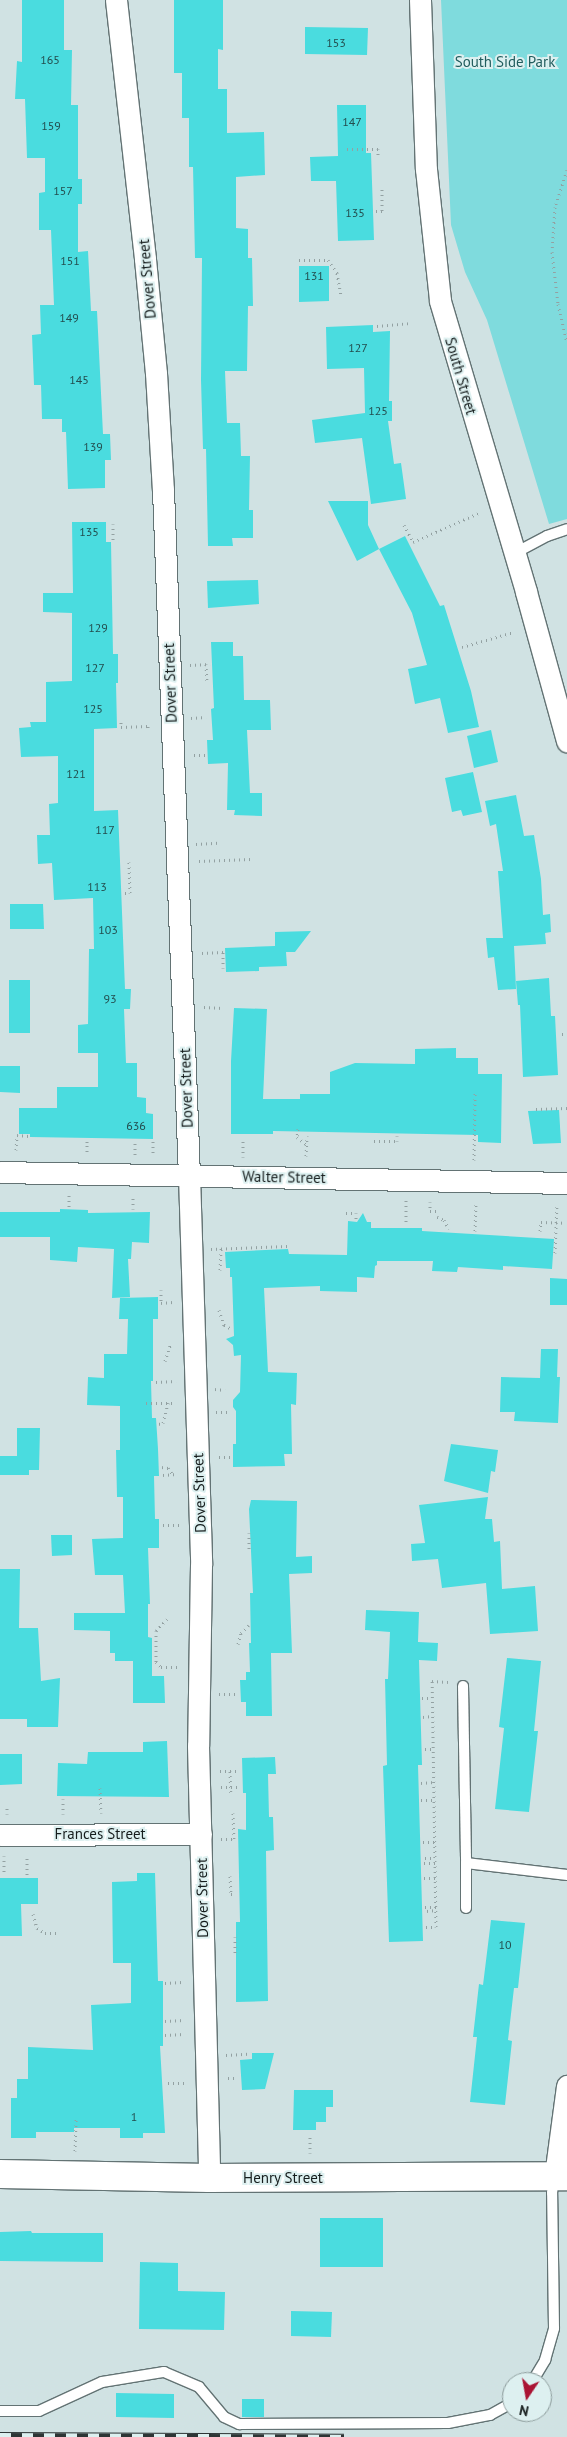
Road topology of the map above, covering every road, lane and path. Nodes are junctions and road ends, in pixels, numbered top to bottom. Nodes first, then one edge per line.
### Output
1 (116, 0) edge
2 (420, 0) edge
3 (347, 149) dead end
4 (378, 155) dead end
5 (567, 170) edge
6 (382, 187) dead end
7 (376, 211) dead end
8 (299, 260) dead end
9 (341, 295) dead end
10 (410, 323) dead end
11 (377, 326) dead end
12 (567, 342) edge
13 (500, 504) junction
14 (113, 524) dead end
15 (404, 525) dead end
16 (567, 529) edge
17 (113, 540) dead end
18 (515, 553) junction
19 (535, 626) junction
20 (462, 647) dead end
21 (181, 665) dead end
22 (207, 683) dead end
23 (121, 722) dead end
24 (148, 731) dead end
25 (567, 741) edge
26 (218, 843) dead end
27 (187, 844) dead end
28 (251, 859) dead end
29 (197, 861) dead end
30 (129, 862) dead end
31 (125, 893) dead end
32 (199, 953) dead end
33 (223, 968) dead end
34 (203, 1007) dead end
35 (223, 1008) dead end
36 (562, 1034) dead end
37 (567, 1034) edge
38 (475, 1093) dead end
39 (567, 1108) edge
40 (536, 1109) dead end
41 (298, 1128) dead end
42 (29, 1136) dead end
43 (307, 1136) dead end
44 (397, 1136) dead end
45 (243, 1138) dead end
46 (135, 1141) dead end
47 (153, 1141) dead end
48 (374, 1141) dead end
49 (307, 1144) junction
50 (135, 1160) dead end
51 (153, 1161) dead end
52 (243, 1163) dead end
53 (306, 1164) dead end
54 (8, 1165) edge
55 (474, 1168) dead end
56 (189, 1175) junction
57 (70, 1187) dead end
58 (133, 1188) dead end
59 (562, 1190) edge
60 (406, 1194) dead end
61 (431, 1195) dead end
62 (476, 1196) dead end
63 (69, 1208) dead end
64 (133, 1209) dead end
65 (437, 1211) dead end
66 (346, 1213) dead end
67 (437, 1217) dead end
68 (356, 1218) dead end
69 (406, 1222) dead end
70 (556, 1223) junction
71 (565, 1223) dead end
72 (449, 1229) dead end
73 (540, 1230) dead end
74 (475, 1231) dead end
75 (288, 1246) dead end
76 (221, 1248) junction
77 (203, 1249) dead end
78 (555, 1253) dead end
79 (220, 1270) dead end
80 (161, 1290) dead end
81 (181, 1302) dead end
82 (219, 1310) dead end
83 (232, 1329) dead end
84 (171, 1338) dead end
85 (165, 1361) dead end
86 (183, 1381) dead end
87 (156, 1382) dead end
88 (184, 1403) dead end
89 (146, 1404) dead end
90 (168, 1404) junction
91 (159, 1424) dead end
92 (162, 1466) dead end
93 (173, 1475) dead end
94 (187, 1524) dead end
95 (163, 1525) dead end
96 (249, 1533) dead end
97 (250, 1552) dead end
98 (167, 1619) dead end
99 (249, 1625) dead end
100 (238, 1644) dead end
101 (185, 1667) dead end
102 (463, 1686) joint
103 (211, 1693) dead end
104 (239, 1694) dead end
105 (422, 1698) dead end
106 (432, 1698) junction
107 (432, 1716) junction
108 (423, 1717) dead end
109 (425, 1749) dead end
110 (433, 1749) junction
111 (230, 1771) junction
112 (240, 1771) dead end
113 (211, 1772) dead end
114 (421, 1782) dead end
115 (434, 1782) junction
116 (240, 1786) dead end
117 (211, 1787) dead end
118 (231, 1787) junction
119 (100, 1788) dead end
120 (231, 1794) dead end
121 (421, 1800) dead end
122 (434, 1800) junction
123 (233, 1813) dead end
124 (101, 1814) dead end
125 (207, 1837) junction
126 (423, 1842) dead end
127 (435, 1842) junction
128 (2, 1844) edge
129 (28, 1853) dead end
130 (435, 1860) junction
131 (424, 1861) dead end
132 (466, 1863) junction
133 (4, 1875) dead end
134 (567, 1875) edge
135 (27, 1876) dead end
136 (230, 1876) dead end
137 (424, 1878) dead end
138 (436, 1878) junction
139 (236, 1894) dead end
140 (466, 1908) dead end
141 (426, 1909) dead end
142 (436, 1909) junction
143 (33, 1914) dead end
144 (426, 1927) dead end
145 (59, 1934) dead end
146 (234, 1937) dead end
147 (235, 1954) dead end
148 (185, 1982) dead end
149 (165, 1983) dead end
150 (187, 2020) dead end
151 (165, 2021) dead end
152 (187, 2034) dead end
153 (165, 2035) dead end
154 (248, 2054) dead end
155 (220, 2055) dead end
156 (189, 2082) dead end
157 (168, 2083) dead end
158 (567, 2086) edge
159 (76, 2119) dead end
160 (310, 2136) dead end
161 (75, 2157) dead end
162 (310, 2158) dead end
163 (0, 2174) edge
164 (561, 2176) edge
165 (209, 2178) junction
166 (537, 2372) edge
167 (502, 2408) edge
168 (0, 2411) edge

1 - 56 street, Dover Street
2 - 13 street, South Street
3 - 4 path
5 - 12 path
6 - 7 path
8 - 9 path
10 - 11 path
13 - 15 path
13 - 18 street, South Street
14 - 17 path
16 - 18 lane
18 - 19 street, South Street
19 - 20 path
19 - 25 street, South Street
21 - 22 path
23 - 24 path
26 - 27 path
28 - 29 path
30 - 31 path
32 - 33 path
34 - 35 path
36 - 37 path
38 - 55 path
39 - 40 path
41 - 49 path
42 - 54 path
43 - 49 path
44 - 48 path
45 - 52 path
46 - 50 path
47 - 51 path
49 - 53 path
54 - 56 street, Walter Street
56 - 59 street, Walter Street
56 - 125 street, Dover Street
57 - 63 path
58 - 64 path
59 - 70 path
60 - 69 path
61 - 65 path
62 - 74 path
66 - 68 path
67 - 72 path
70 - 71 path
70 - 73 path
70 - 78 path
75 - 76 path
76 - 77 path
76 - 79 path
80 - 81 path
82 - 83 path
84 - 85 path
86 - 87 path
88 - 90 path
89 - 90 path
90 - 91 path
92 - 93 path
94 - 95 path
96 - 97 path
98 - 101 path
99 - 100 path
102 - 106 path
102 - 132 lane
103 - 104 path
105 - 106 path
106 - 107 path
107 - 108 path
107 - 110 path
109 - 110 path
110 - 115 path
111 - 112 path
111 - 113 path
111 - 118 path
114 - 115 path
115 - 122 path
116 - 118 path
117 - 118 path
118 - 120 path
119 - 124 path
121 - 122 path
122 - 127 path
123 - 125 path
125 - 128 street, Frances Street
125 - 165 street, Dover Street
126 - 127 path
127 - 130 path
128 - 133 path
129 - 135 path
130 - 131 path
130 - 138 path
132 - 134 lane
132 - 140 lane
136 - 139 path
137 - 138 path
138 - 142 path
141 - 142 path
142 - 144 path
143 - 145 path
146 - 147 path
148 - 149 path
150 - 151 path
152 - 153 path
154 - 155 path
156 - 157 path
158 - 164 street
159 - 161 path
160 - 162 path
163 - 165 main road, Henry Street
164 - 165 main road, Henry Street
164 - 166 lane
167 - 168 lane

